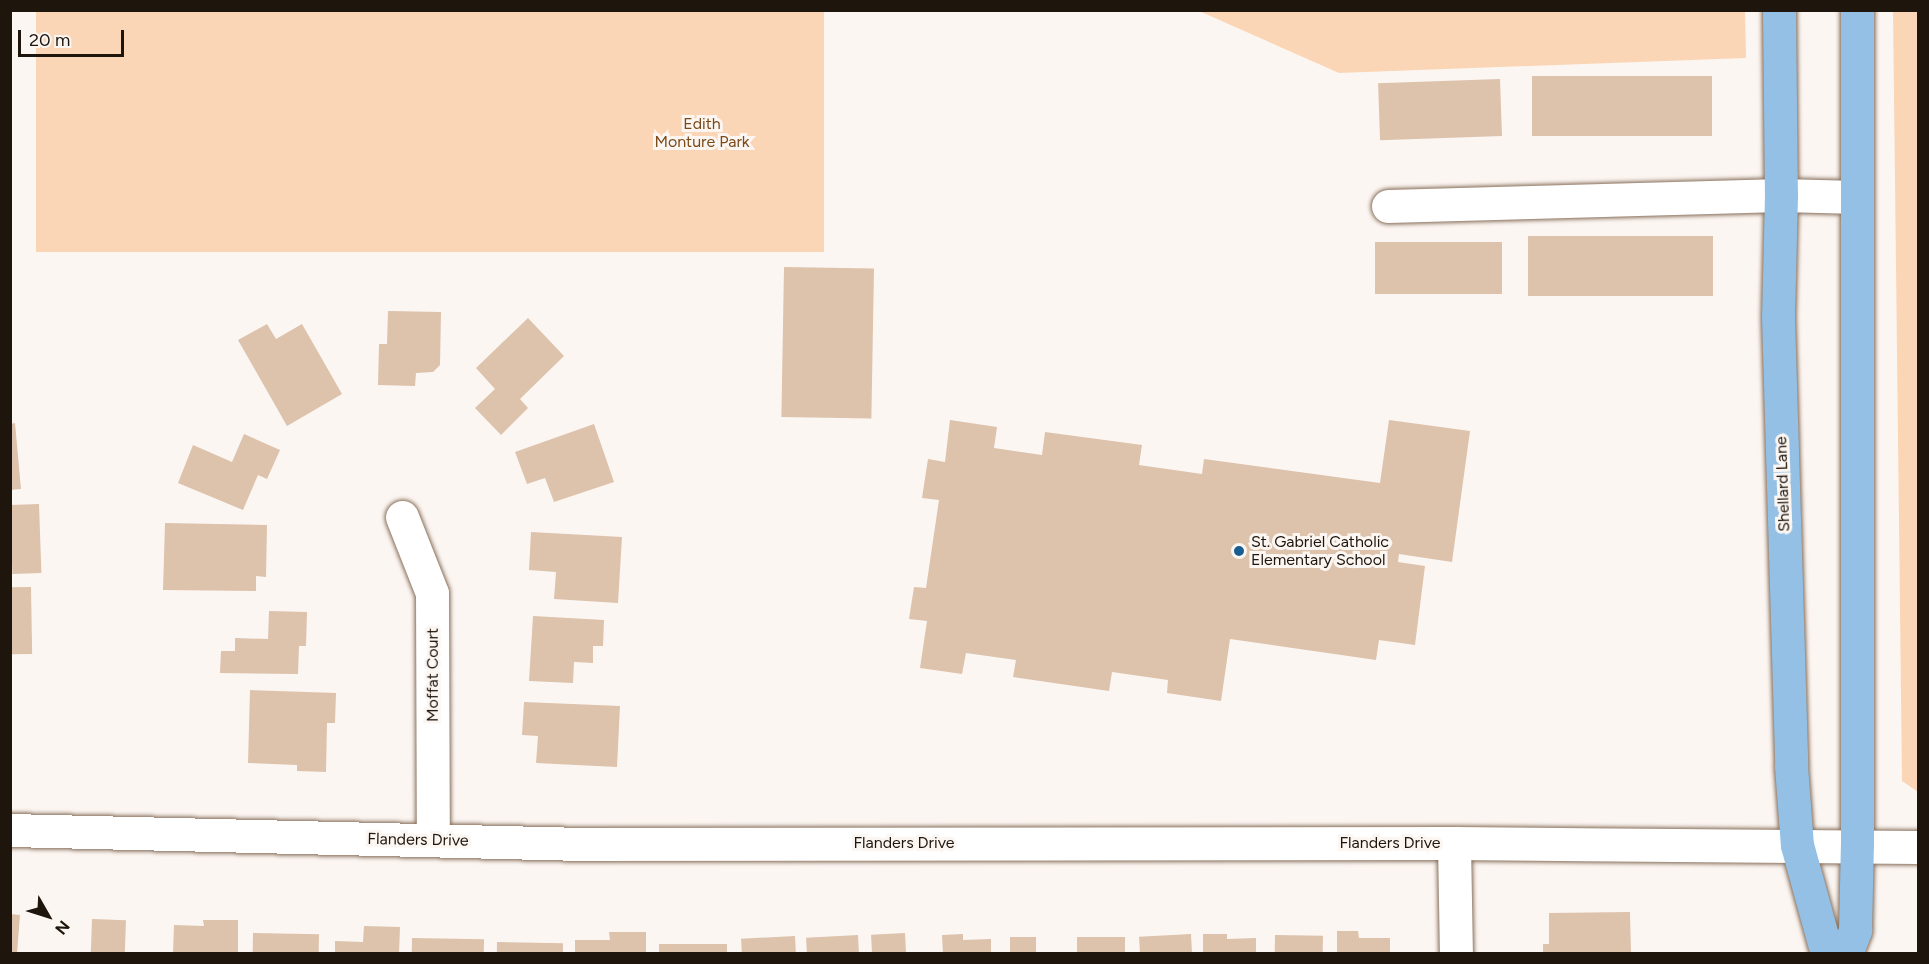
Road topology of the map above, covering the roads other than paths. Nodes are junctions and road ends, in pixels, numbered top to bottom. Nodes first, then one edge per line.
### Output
1 (1779, 10) edge
2 (1857, 10) edge
3 (1781, 195) junction
4 (1857, 197) junction
5 (1388, 206) dead end
6 (402, 517) dead end
7 (10, 830) edge
8 (433, 840) junction
9 (1454, 843) junction
10 (1797, 845) junction
11 (1857, 845) junction
12 (1918, 848) edge
13 (1456, 954) edge
14 (1827, 954) edge
15 (1846, 954) edge

1 - 3 main road, Shellard Lane
2 - 4 main road
3 - 4 street
3 - 5 street
3 - 10 main road, Shellard Lane
4 - 11 main road
6 - 8 street, Moffat Court
7 - 8 street, Flanders Drive
8 - 9 street, Flanders Drive
9 - 10 street, Flanders Drive
9 - 13 street
10 - 11 street, Flanders Drive
10 - 14 main road, Shellard Lane
11 - 12 street, Flanders Drive
11 - 15 main road

